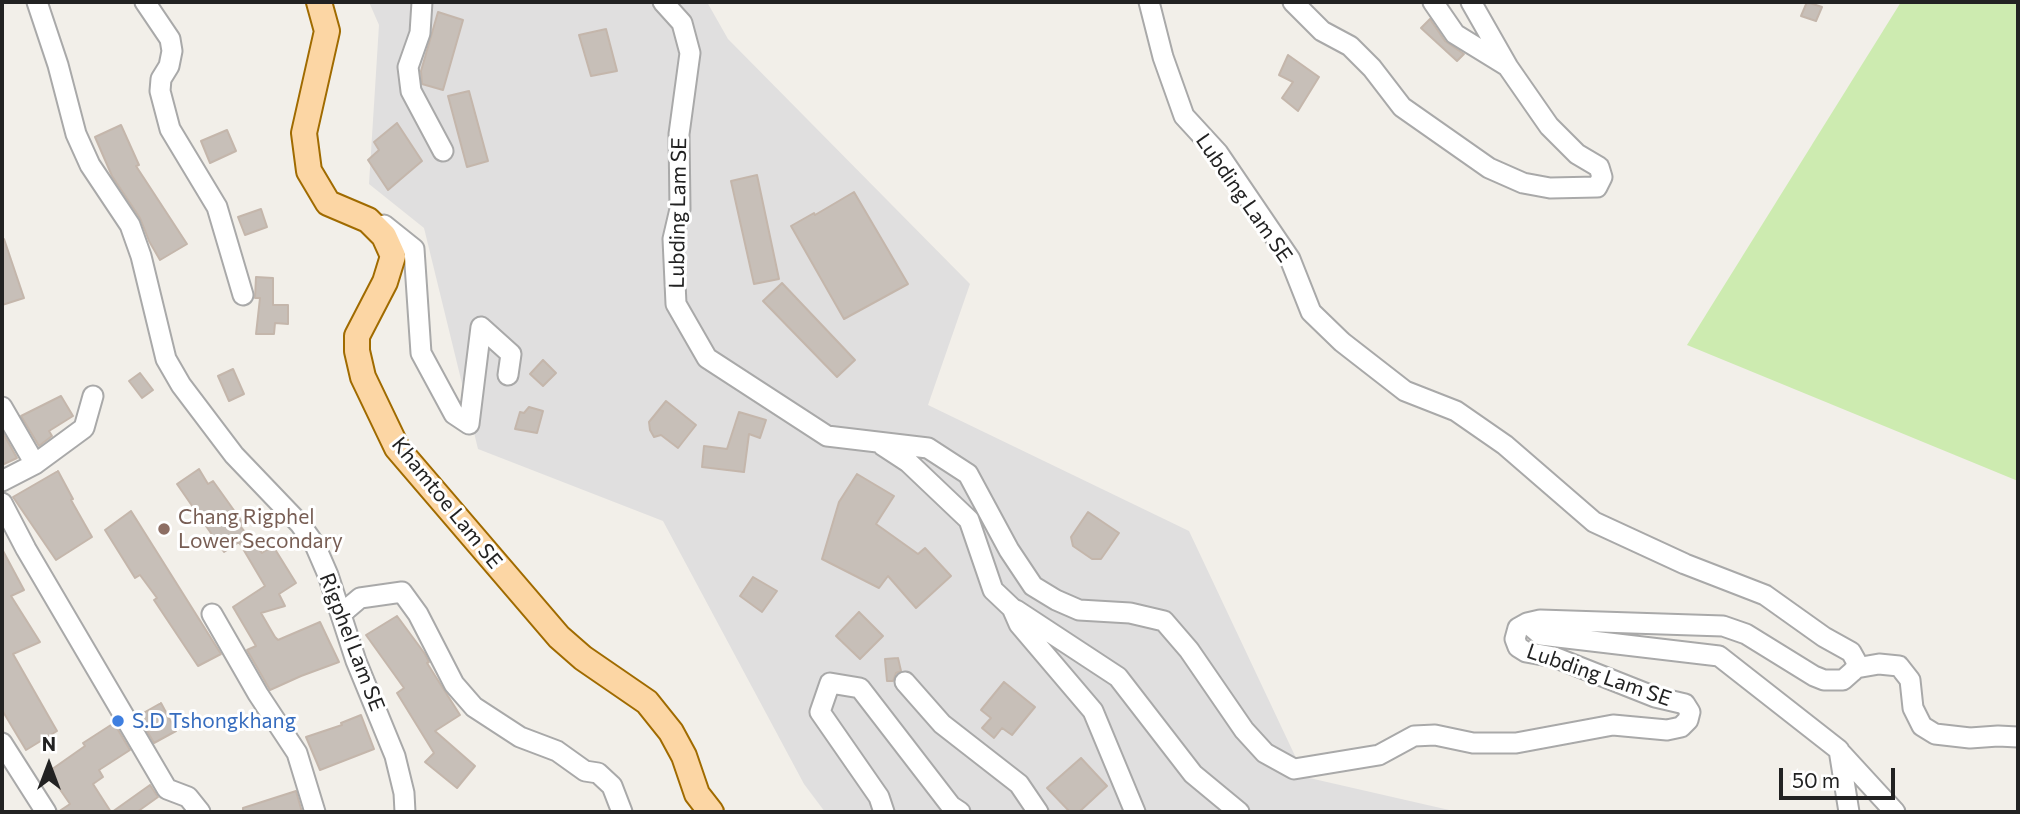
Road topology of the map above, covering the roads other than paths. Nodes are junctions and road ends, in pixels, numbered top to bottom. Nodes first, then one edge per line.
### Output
1 (37, 2) edge
2 (145, 2) edge
3 (319, 2) edge
4 (422, 2) edge
5 (663, 2) edge
6 (1149, 2) edge
7 (1293, 2) edge
8 (1433, 2) edge
9 (1471, 2) edge
10 (1508, 67) junction
11 (443, 151) dead end
12 (377, 228) junction
13 (243, 295) dead end
14 (508, 375) dead end
15 (93, 396) dead end
16 (2, 407) edge
17 (878, 443) junction
18 (35, 464) junction
19 (2, 481) edge
20 (2, 503) edge
21 (1012, 608) junction
22 (212, 614) dead end
23 (341, 614) junction
24 (1527, 623) junction
25 (1856, 668) junction
26 (905, 682) dead end
27 (2018, 737) edge
28 (3, 750) edge
29 (1839, 750) junction
30 (1232, 808) edge
31 (46, 812) edge
32 (200, 812) edge
33 (315, 812) edge
34 (405, 812) edge
35 (622, 812) edge
36 (712, 812) edge
37 (884, 812) edge
38 (960, 812) edge
39 (1038, 812) edge
40 (1135, 812) edge
41 (1849, 812) edge
42 (1895, 812) edge

1 - 23 street, Rigphel Lam SE
2 - 13 street
3 - 12 main road
4 - 11 street
5 - 17 street, Lubding Lam SE
6 - 25 street, Lubding Lam SE
7 - 10 street
8 - 10 street
9 - 10 street
12 - 14 street
12 - 36 main road, Khamtoe Lam SE
15 - 18 street
16 - 18 street
17 - 21 street
17 - 24 street, Lubding Lam SE
18 - 19 street
20 - 32 street
21 - 30 street
21 - 40 street
22 - 33 street
23 - 34 street, Rigphel Lam SE
23 - 35 street
24 - 25 street, Lubding Lam SE
24 - 29 street
25 - 27 street
26 - 39 street
28 - 31 street
29 - 41 street
29 - 42 street
37 - 38 street

